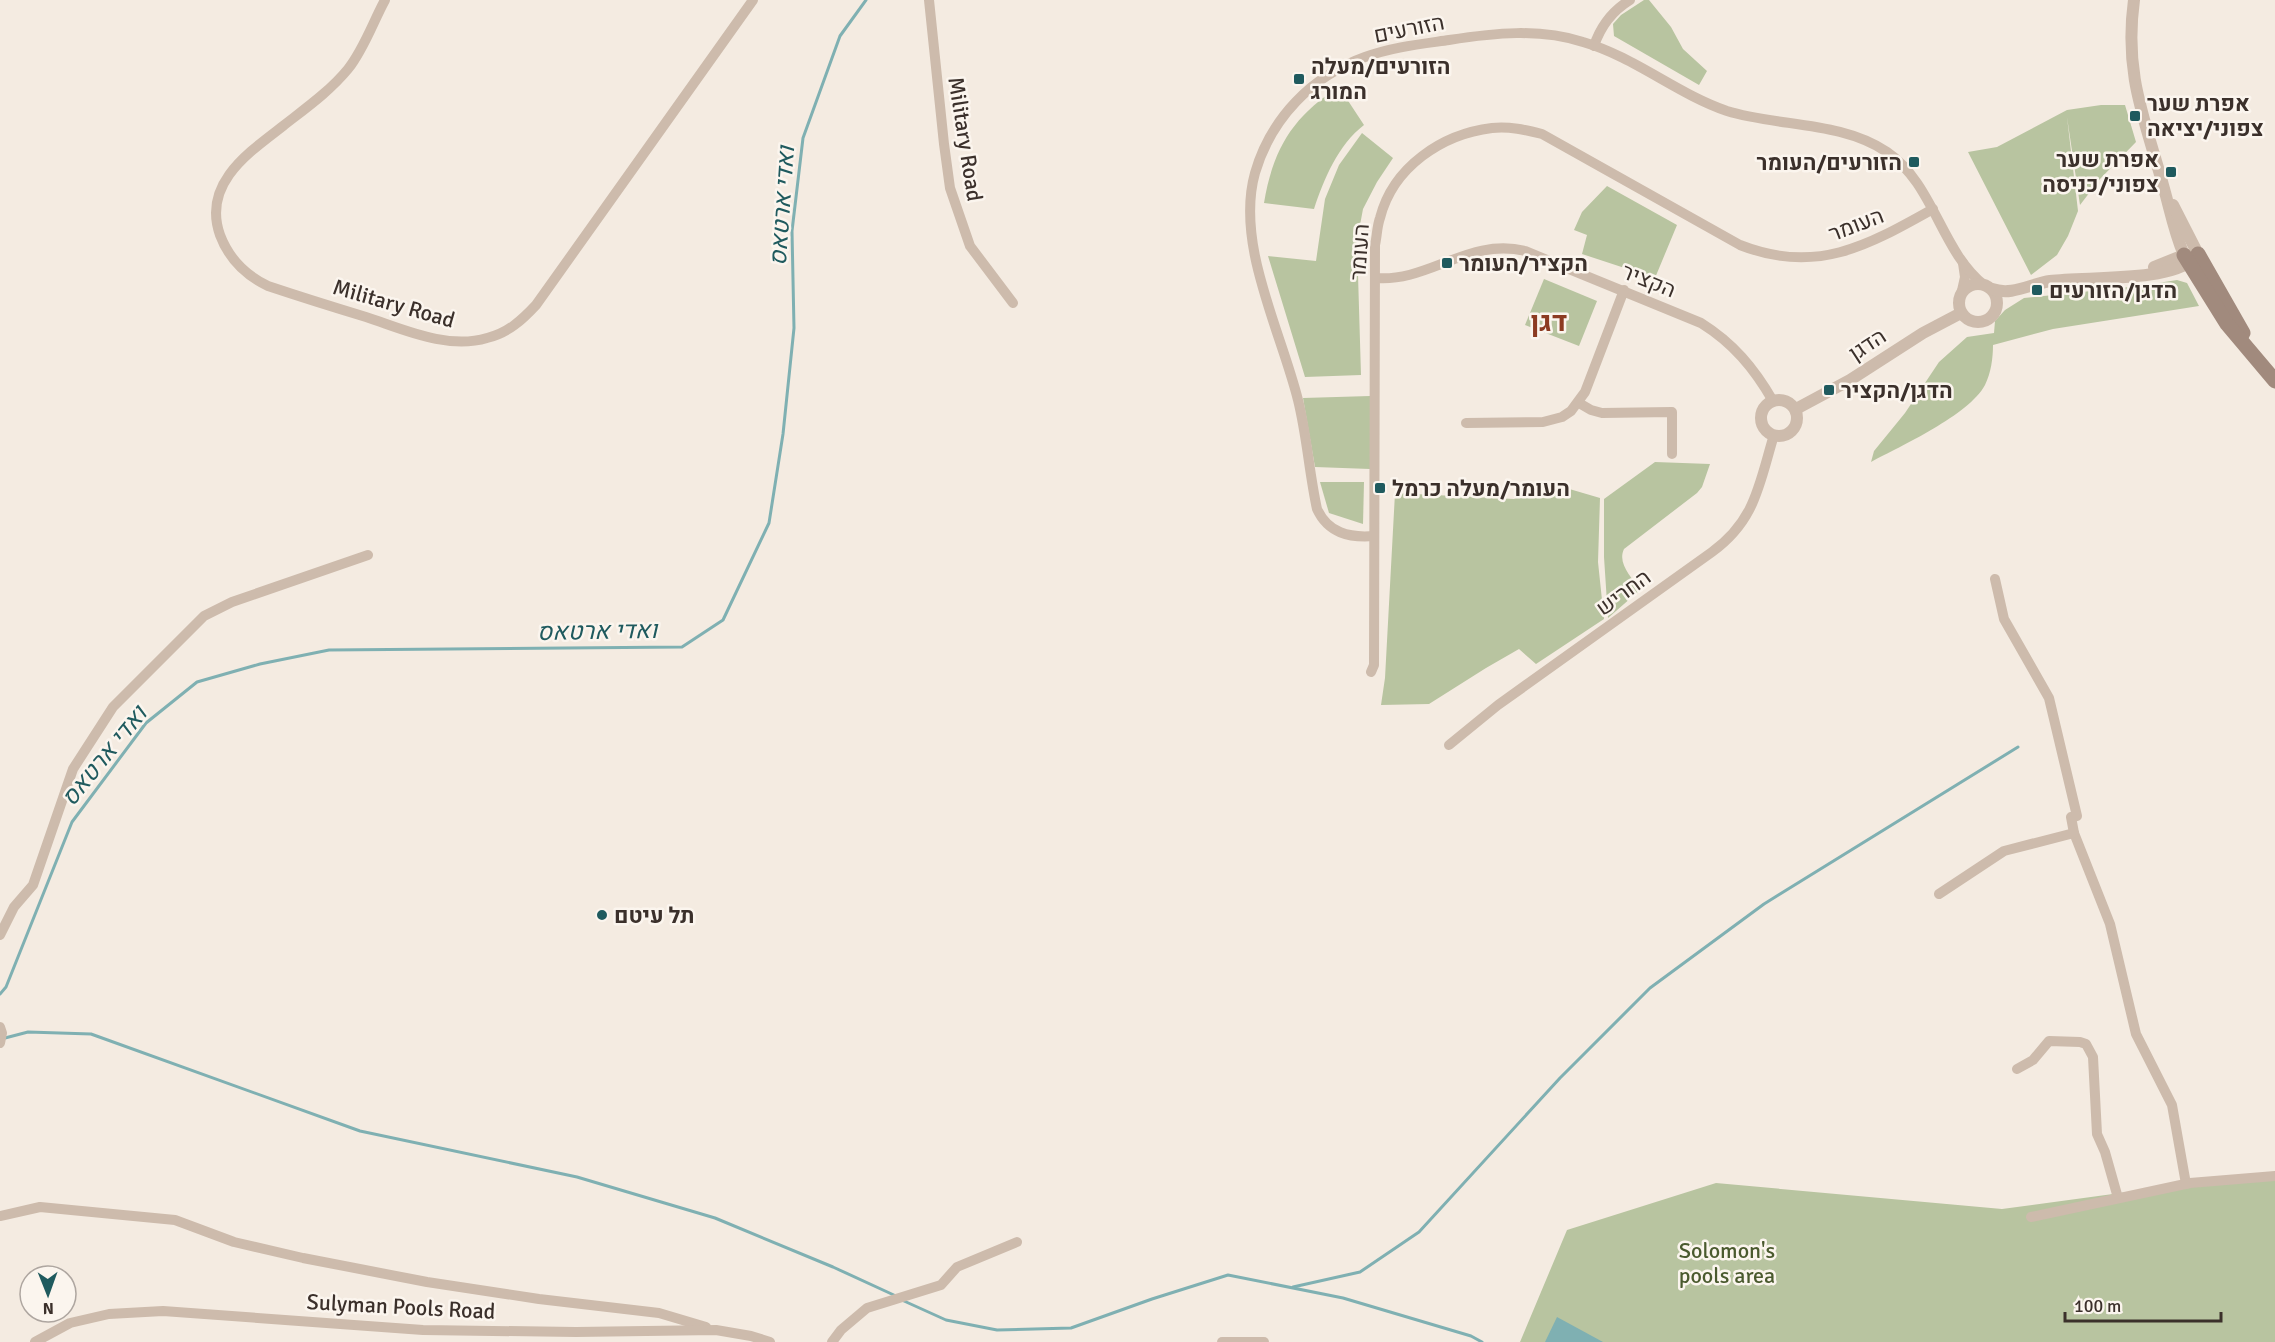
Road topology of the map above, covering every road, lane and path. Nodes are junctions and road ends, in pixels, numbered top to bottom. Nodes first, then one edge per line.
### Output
1 (385, 0) edge
2 (753, 0) edge
3 (930, 0) edge
4 (1630, 0) edge
5 (2134, 0) edge
6 (1594, 46) junction
7 (1933, 209) junction
8 (1960, 258) junction
9 (2190, 258) junction
10 (1375, 278) junction
11 (1988, 287) junction
12 (2019, 289) junction
13 (1624, 291) junction
14 (1961, 295) junction
15 (1013, 303) dead end
16 (1961, 312) junction
17 (1996, 312) junction
18 (2275, 381) edge
19 (1773, 400) junction
20 (1579, 403) junction
21 (1796, 409) junction
22 (1466, 423) dead end
23 (1774, 435) junction
24 (1672, 454) dead end
25 (1374, 537) junction
26 (368, 555) dead end
27 (1995, 579) dead end
28 (1371, 672) dead end
29 (1449, 746) dead end
30 (2074, 833) junction
31 (1939, 894) dead end
32 (0, 935) edge
33 (0, 1027) edge
34 (0, 1042) edge
35 (2017, 1069) dead end
36 (2275, 1176) edge
37 (2186, 1184) junction
38 (2118, 1198) junction
39 (0, 1216) edge
40 (2031, 1217) dead end
41 (1017, 1242) dead end
42 (716, 1330) junction
43 (36, 1342) edge
44 (770, 1342) edge
45 (832, 1342) edge
46 (1222, 1342) edge
47 (1264, 1342) edge

1 - 2 street, Military Road
3 - 15 street, Military Road
4 - 6 street
5 - 9 street
6 - 7 street, הזורעים
6 - 25 street, הזורעים
7 - 8 street, הזורעים
7 - 10 street, העומר
8 - 11 street
8 - 14 street
9 - 12 street
9 - 18 main road
10 - 13 street, הקציר
10 - 25 street, העומר
11 - 12 street
11 - 14 street
11 - 17 street
12 - 17 street
13 - 19 street, הקציר
13 - 20 street
14 - 16 street
16 - 17 street
16 - 21 street, הדגן
19 - 21 street
19 - 23 street
20 - 22 street
20 - 24 street
21 - 23 street
23 - 29 street, החריש
25 - 28 street, העומר
26 - 32 street
27 - 30 street
30 - 31 street
30 - 37 street
33 - 34 street
35 - 38 street
36 - 37 street
37 - 38 street
38 - 40 street
39 - 42 street
41 - 45 street
42 - 43 street, Sulyman Pools Road
42 - 44 street, Sulyman Pools Road
46 - 47 street

